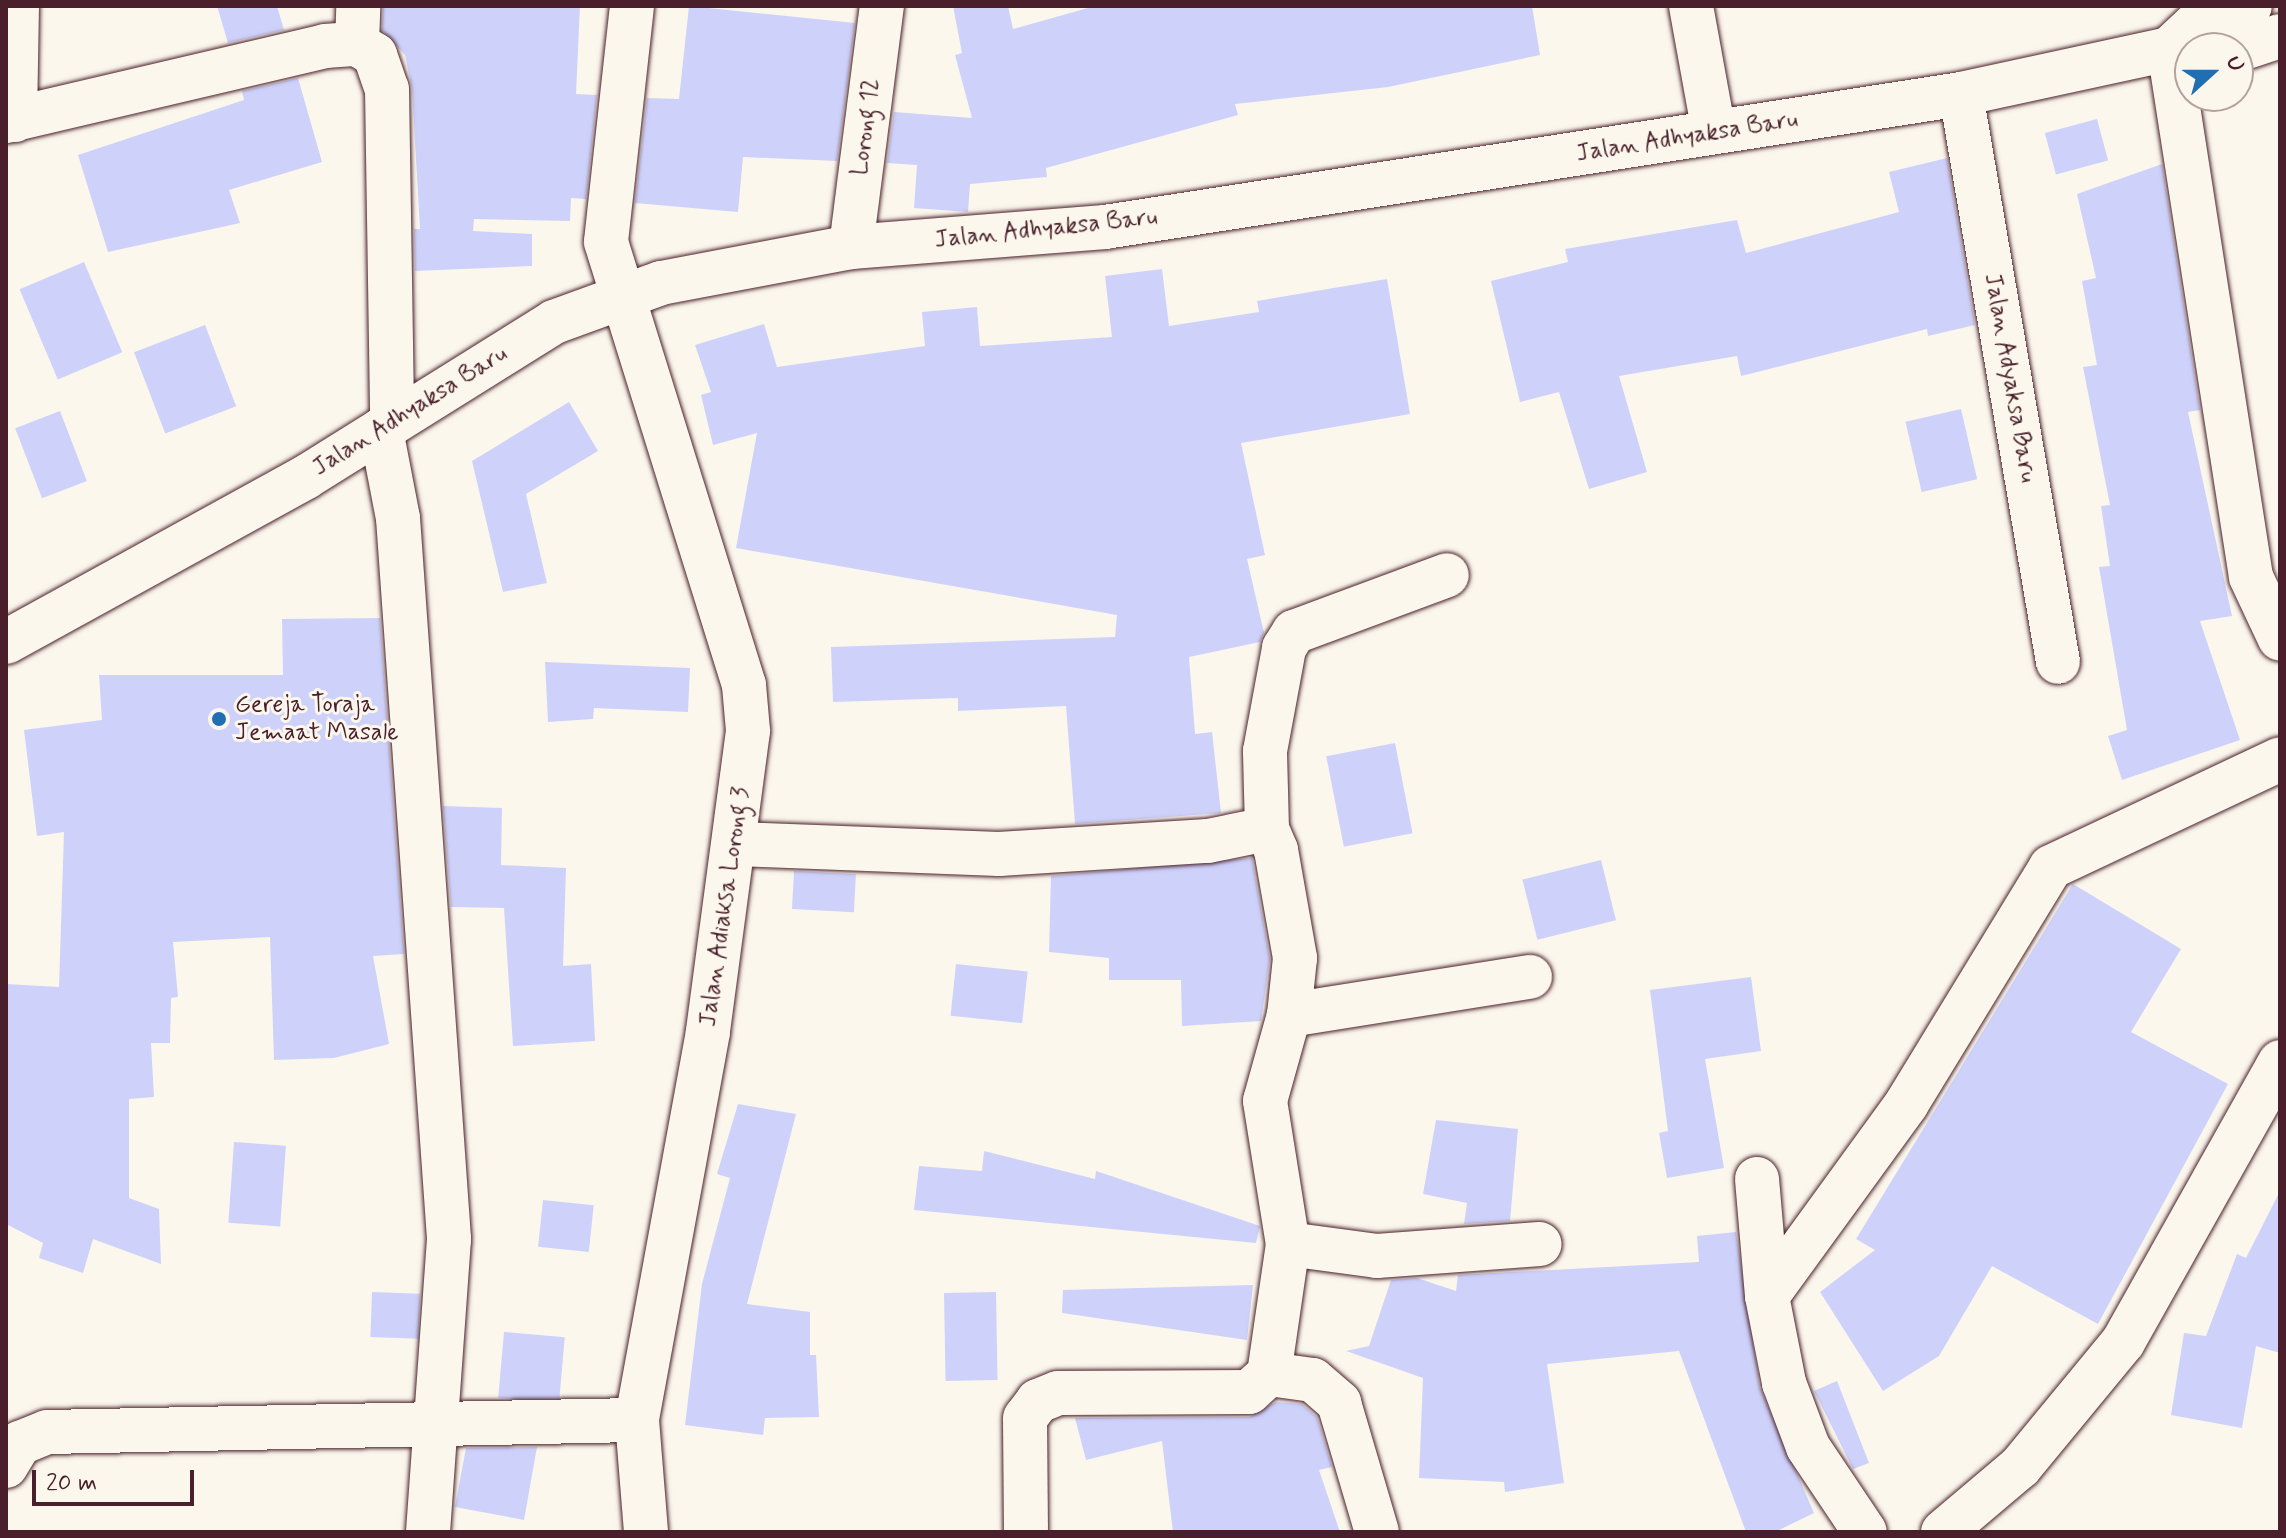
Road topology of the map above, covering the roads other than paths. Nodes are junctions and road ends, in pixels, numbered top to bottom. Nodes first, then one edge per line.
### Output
1 (17, 6) edge
2 (632, 6) edge
3 (882, 6) edge
4 (1691, 6) edge
5 (2250, 6) edge
6 (358, 25) edge
7 (2191, 32) edge
8 (2280, 36) edge
9 (2254, 45) edge
10 (2174, 52) edge
11 (1961, 94) junction
12 (2187, 112) edge
13 (11, 120) edge
14 (1714, 132) junction
15 (851, 247) junction
16 (623, 294) junction
17 (386, 427) junction
18 (1447, 575) dead end
19 (2280, 639) edge
20 (6, 642) edge
21 (2058, 662) dead end
22 (2280, 759) edge
23 (1267, 829) junction
24 (737, 844) junction
25 (1530, 977) dead end
26 (1289, 1015) junction
27 (2280, 1062) edge
28 (1757, 1179) dead end
29 (1288, 1244) junction
30 (1540, 1244) dead end
31 (1767, 1296) junction
32 (1269, 1374) junction
33 (610, 1420) junction
34 (438, 1426) junction
35 (6, 1466) edge
36 (1851, 1529) edge
37 (428, 1532) edge
38 (646, 1532) edge
39 (1026, 1532) edge
40 (1377, 1532) edge
41 (1943, 1532) edge

1 - 13 street
2 - 16 street, Jalan Adiaksa Lorong 3
3 - 15 street, Lorong 12
4 - 14 street
5 - 7 street
6 - 13 street
6 - 17 street
8 - 9 street
10 - 11 street, Jalan Adhyaksa Baru
11 - 14 street, Jalan Adhyaksa Baru
11 - 21 street, Jalan Adyaksa Baru
12 - 19 street
14 - 15 street, Jalan Adhyaksa Baru
15 - 16 street, Jalan Adhyaksa Baru
16 - 17 street, Jalan Adhyaksa Baru
16 - 24 street, Jalan Adiaksa Lorong 3
17 - 20 street, Jalan Adhyaksa Baru
17 - 34 street
18 - 23 street
22 - 31 street
23 - 24 street
23 - 26 street
24 - 33 street, Jalan Adiaksa Lorong 3
25 - 26 street
26 - 29 street
27 - 41 street
28 - 31 street
29 - 30 street
29 - 32 street
31 - 36 street
32 - 39 street
32 - 40 street
33 - 34 street
33 - 38 street, Jalan Adiaksa Lorong 3
34 - 35 street
34 - 37 street

